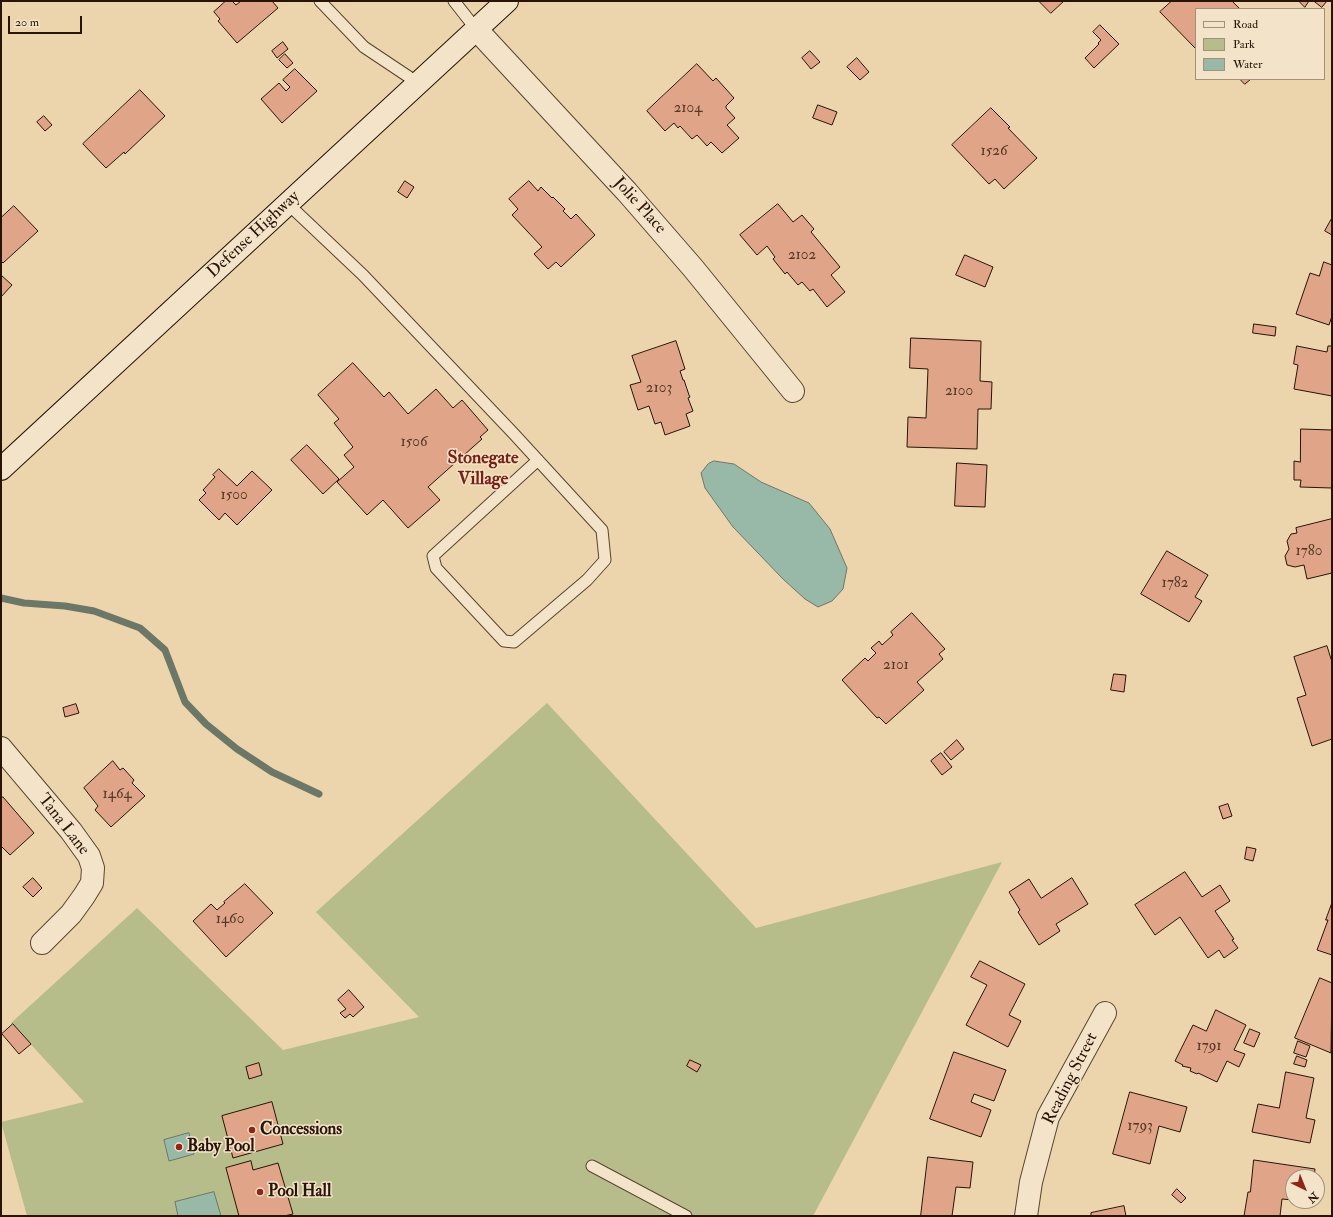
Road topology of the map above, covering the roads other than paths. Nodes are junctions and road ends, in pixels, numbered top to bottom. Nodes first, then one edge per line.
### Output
1 (320, 1) edge
2 (454, 1) edge
3 (506, 1) edge
4 (476, 29) junction
5 (418, 83) junction
6 (288, 204) junction
7 (793, 391) dead end
8 (538, 460) junction
9 (1, 469) edge
10 (1, 748) edge
11 (42, 943) dead end
12 (1104, 1013) dead end
13 (592, 1166) dead end
14 (686, 1216) edge
15 (1026, 1216) edge

1 - 5 lane
2 - 4 lane
3 - 4 street, Defense Highway
4 - 5 street, Defense Highway
4 - 7 street, Jolie Place
5 - 6 street, Defense Highway
6 - 8 lane
6 - 9 street, Defense Highway
8 - 8 lane
10 - 11 street, Tana Lane
12 - 15 street, Reading Street
13 - 14 lane

